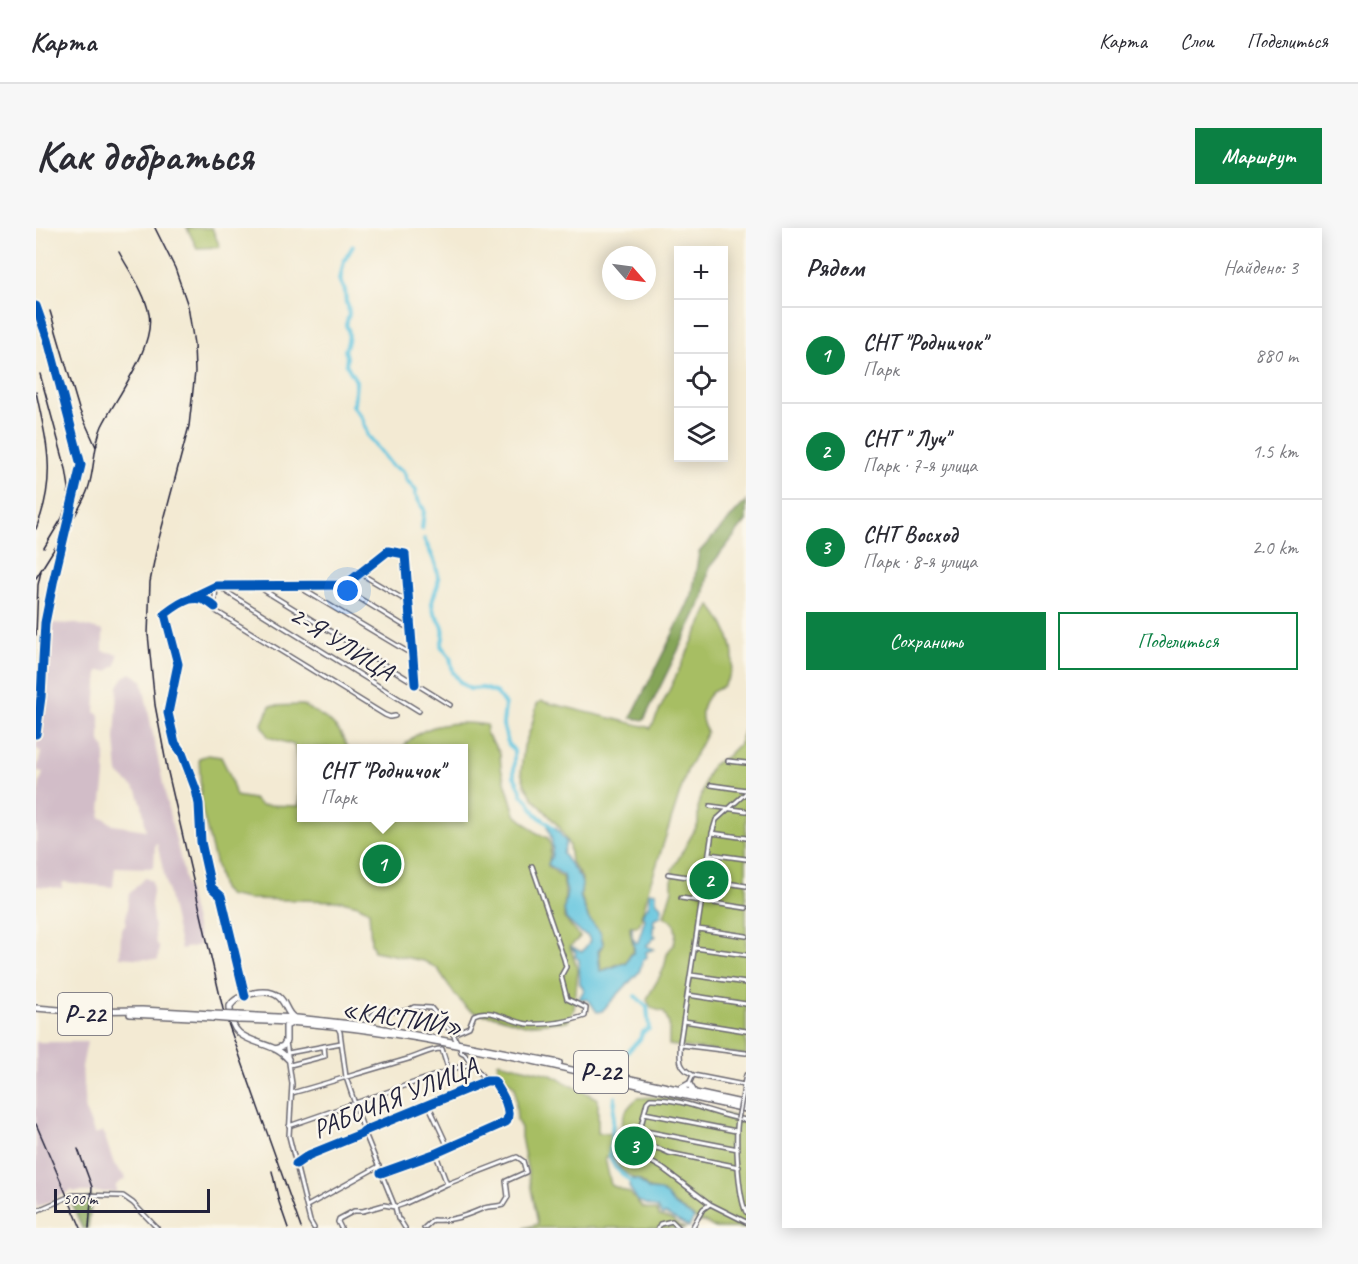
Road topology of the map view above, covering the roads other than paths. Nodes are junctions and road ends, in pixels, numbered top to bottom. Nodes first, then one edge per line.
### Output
1 (36, 306) edge
2 (361, 574) junction
3 (216, 586) junction
4 (256, 586) junction
5 (299, 586) junction
6 (341, 586) junction
7 (193, 597) junction
8 (410, 603) junction
9 (214, 609) junction
10 (411, 630) junction
11 (413, 656) junction
12 (415, 684) junction
13 (450, 705) dead end
14 (419, 711) dead end
15 (395, 716) dead end
16 (36, 734) edge
17 (728, 761) dead end
18 (746, 763) edge
19 (711, 785) dead end
20 (746, 791) edge
21 (710, 806) dead end
22 (728, 808) junction
23 (746, 811) edge
24 (712, 832) junction
25 (746, 838) edge
26 (710, 854) junction
27 (746, 860) edge
28 (532, 866) dead end
29 (668, 874) dead end
30 (705, 880) junction
31 (746, 886) edge
32 (681, 898) dead end
33 (702, 901) junction
34 (746, 908) edge
35 (698, 929) junction
36 (746, 936) edge
37 (695, 948) junction
38 (746, 956) edge
39 (691, 975) junction
40 (746, 983) edge
41 (688, 995) junction
42 (245, 996) junction
43 (746, 1004) edge
44 (286, 1008) junction
45 (36, 1010) edge
46 (212, 1016) junction
47 (271, 1018) junction
48 (297, 1020) junction
49 (684, 1022) junction
50 (369, 1026) junction
51 (341, 1028) junction
52 (746, 1031) edge
53 (285, 1033) junction
54 (453, 1034) junction
55 (286, 1041) junction
56 (341, 1043) junction
57 (459, 1043) junction
58 (681, 1045) junction
59 (324, 1046) junction
60 (274, 1049) junction
61 (746, 1053) edge
62 (289, 1059) junction
63 (474, 1064) junction
64 (449, 1071) junction
65 (693, 1075) junction
66 (746, 1075) edge
67 (346, 1077) junction
68 (486, 1081) junction
69 (688, 1084) junction
70 (744, 1085) junction
71 (680, 1089) junction
72 (292, 1093) junction
73 (696, 1093) junction
74 (685, 1095) junction
75 (691, 1103) junction
76 (355, 1104) junction
77 (429, 1106) junction
78 (746, 1106) edge
79 (644, 1113) junction
80 (738, 1119) junction
81 (746, 1120) edge
82 (289, 1126) junction
83 (640, 1130) junction
84 (364, 1131) junction
85 (736, 1131) junction
86 (637, 1136) junction
87 (448, 1147) junction
88 (738, 1149) junction
89 (434, 1154) junction
90 (296, 1164) junction
91 (379, 1166) junction
92 (739, 1167) junction
93 (381, 1173) junction
94 (447, 1184) junction
95 (710, 1204) junction
96 (744, 1204) edge
97 (307, 1206) junction
98 (395, 1207) junction
99 (36, 1211) edge
100 (746, 1212) edge
101 (746, 1222) edge
102 (157, 1228) edge
103 (314, 1228) edge
104 (341, 1228) edge
105 (405, 1228) edge
106 (424, 1228) edge
107 (658, 1228) edge
108 (679, 1228) edge
109 (693, 1228) edge

1 - 16 street
2 - 6 street
2 - 8 street
2 - 8 street
3 - 4 street
3 - 7 street
3 - 9 street
3 - 14 street, 2-Я УЛИЦА
4 - 5 street
4 - 12 street
5 - 6 street
5 - 11 street
6 - 10 street
7 - 9 street
7 - 42 street
8 - 10 street
9 - 15 street
10 - 11 street
11 - 12 street
12 - 13 street
17 - 18 street
19 - 20 street
20 - 22 street
21 - 22 street
22 - 23 street
22 - 24 street
24 - 25 street
24 - 26 street
26 - 27 street
26 - 30 street
28 - 54 street
29 - 30 street
30 - 31 street
30 - 33 street
32 - 33 street
33 - 34 street
33 - 35 street
35 - 36 street
35 - 37 street
37 - 38 street
37 - 39 street
39 - 40 street
39 - 41 street
41 - 43 street
41 - 49 street
42 - 44 highway
42 - 60 highway
44 - 47 highway
44 - 48 highway
45 - 46 highway, Р-22
45 - 46 highway, Р-22
46 - 47 highway, Р-22, bridge
47 - 48 highway, Р-22
47 - 53 highway
48 - 50 highway, «КАСПИЙ» / Р-22
48 - 51 highway, «КАСПИЙ» / Р-22
48 - 53 highway
49 - 52 street
49 - 58 street
50 - 54 street
50 - 57 highway, «КАСПИЙ» / Р-22
51 - 56 street
51 - 57 highway, «КАСПИЙ» / Р-22
53 - 55 highway
54 - 57 street
55 - 60 highway
55 - 62 street
56 - 59 street
56 - 67 street
57 - 63 street
57 - 71 highway, «КАСПИЙ» / Р-22
57 - 74 highway, «КАСПИЙ» / Р-22
58 - 61 street
58 - 65 street
59 - 62 street
59 - 62 street
60 - 62 highway
62 - 72 street
63 - 64 street
63 - 68 street
64 - 67 street
64 - 76 street
65 - 69 street
65 - 70 street
66 - 70 street
67 - 72 street
67 - 76 street
68 - 77 street, РАБОЧАЯ УЛИЦА
68 - 87 street, РАБОЧАЯ УЛИЦА
69 - 71 highway
69 - 73 highway
70 - 80 street, bridge
71 - 73 highway, «КАСПИЙ» / Р-22
72 - 82 street
73 - 78 highway, «КАСПИЙ» / Р-22
74 - 75 street
74 - 78 highway, «КАСПИЙ» / Р-22
75 - 79 street
75 - 80 street
76 - 82 street
76 - 84 street
77 - 84 street, РАБОЧАЯ УЛИЦА
77 - 87 street
79 - 83 street
79 - 85 street
80 - 81 street
80 - 85 street
82 - 90 street
83 - 86 street
83 - 88 street
84 - 90 street, РАБОЧАЯ УЛИЦА
84 - 91 street
85 - 88 street
86 - 92 street
86 - 95 street
87 - 89 street
88 - 92 street
89 - 93 street
89 - 94 street
90 - 97 street
91 - 93 street
91 - 97 street
92 - 96 street
93 - 98 street
94 - 98 street
94 - 106 street
95 - 101 street
95 - 109 street
96 - 100 street
97 - 103 street
98 - 104 street
98 - 105 street
99 - 102 street
107 - 108 street

